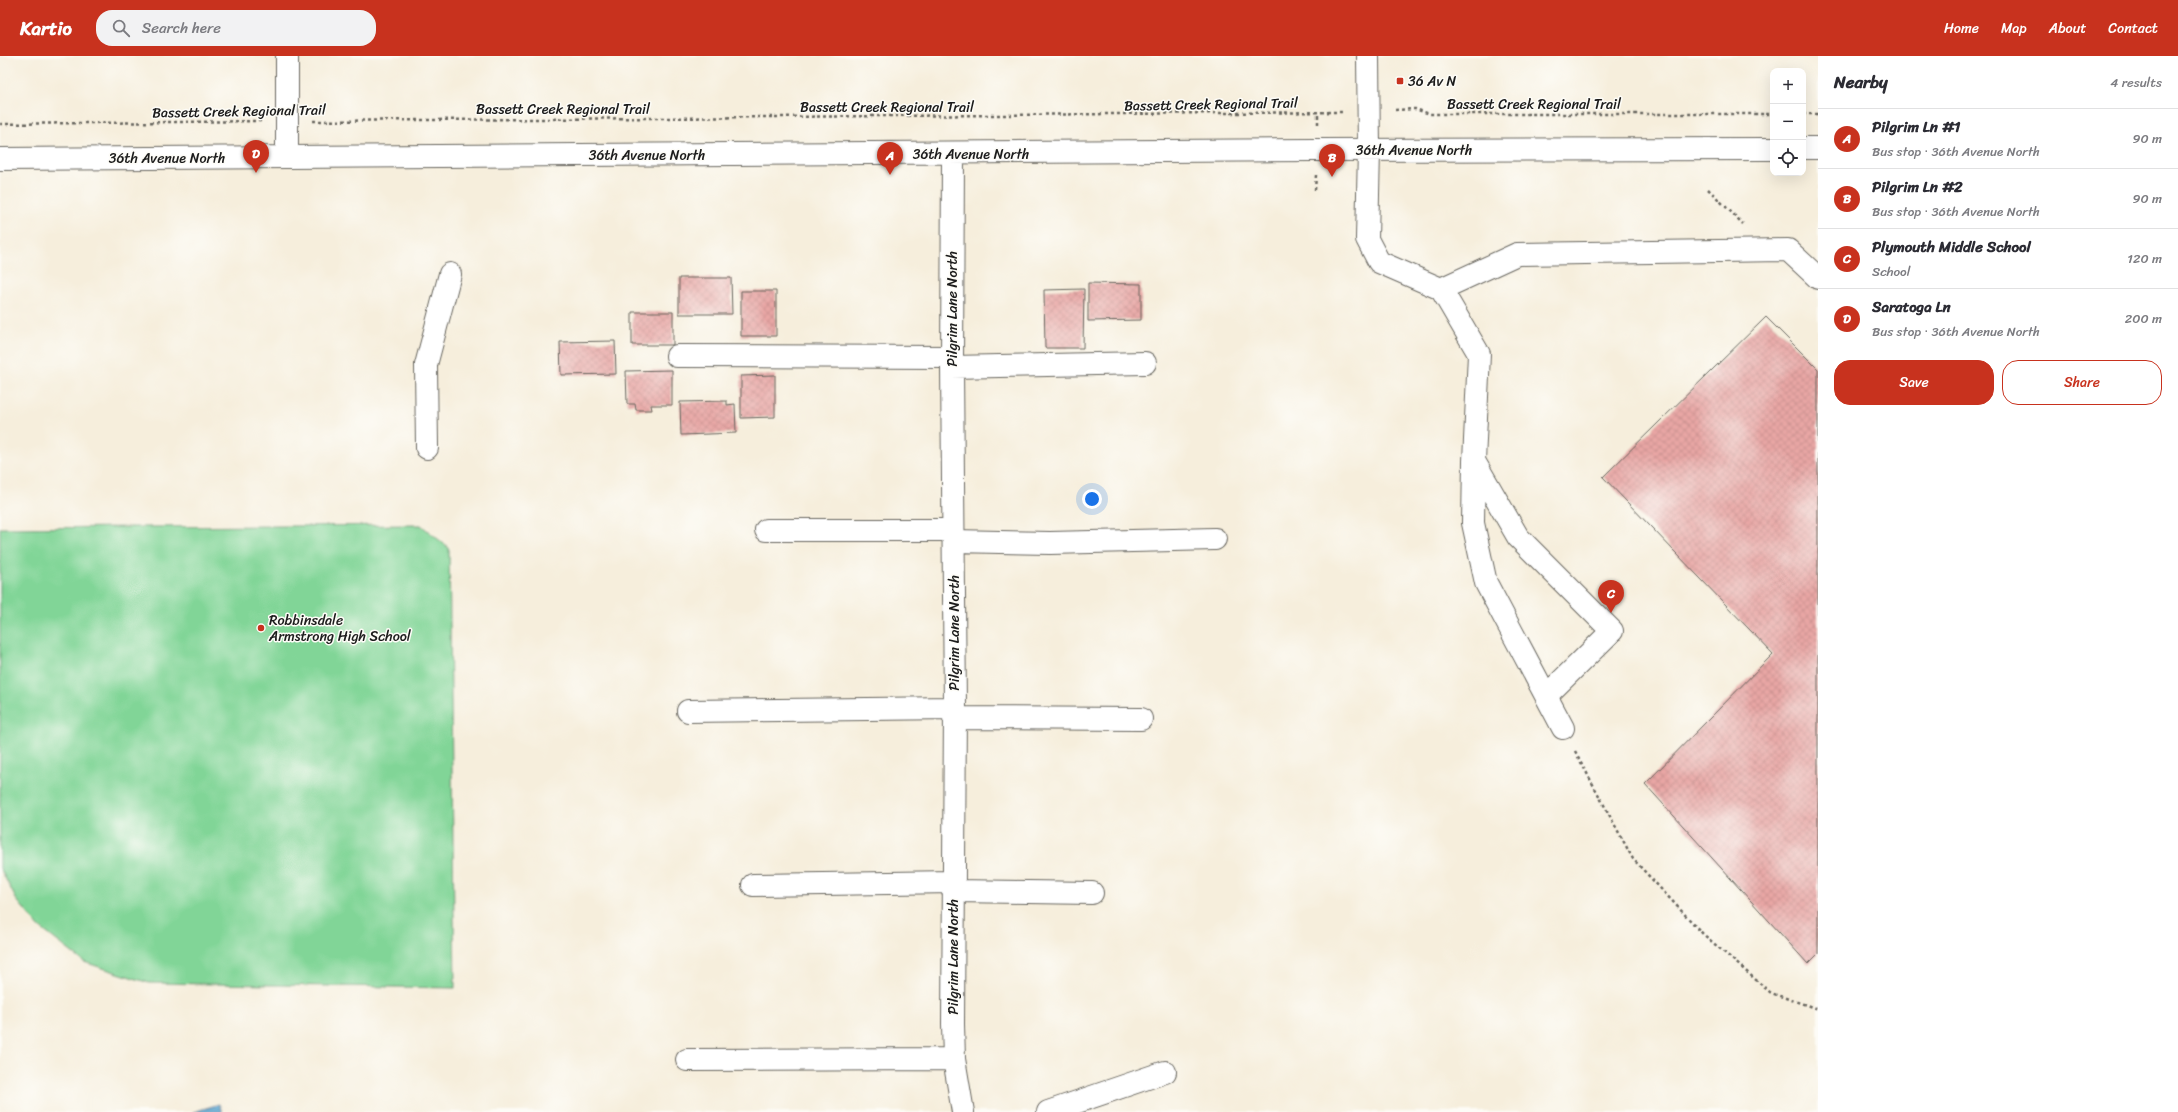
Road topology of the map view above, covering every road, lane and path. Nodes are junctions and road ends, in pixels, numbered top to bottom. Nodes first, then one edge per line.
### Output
1 (287, 56) edge
2 (1368, 56) edge
3 (1368, 112) junction
4 (1770, 114) edge
5 (1806, 114) edge
6 (1818, 114) edge
7 (288, 121) junction
8 (0, 124) edge
9 (1806, 148) edge
10 (1818, 148) edge
11 (1770, 149) edge
12 (1369, 150) junction
13 (953, 154) junction
14 (287, 157) junction
15 (0, 159) edge
16 (450, 274) dead end
17 (1818, 278) edge
18 (1441, 289) junction
19 (677, 356) dead end
20 (952, 362) junction
21 (1145, 363) dead end
22 (428, 448) dead end
23 (1474, 461) junction
24 (766, 530) dead end
25 (954, 535) junction
26 (1216, 539) dead end
27 (1546, 696) junction
28 (688, 711) dead end
29 (954, 713) junction
30 (1141, 719) dead end
31 (1563, 728) joint
32 (753, 885) dead end
33 (954, 887) junction
34 (1092, 893) dead end
35 (1818, 1009) edge
36 (954, 1059) junction
37 (687, 1060) dead end
38 (1165, 1072) dead end
39 (963, 1112) edge
40 (1048, 1112) edge

1 - 7 street
2 - 3 street
3 - 4 path, Bassett Creek Regional Trail
3 - 7 path, Bassett Creek Regional Trail
3 - 12 street
5 - 6 path
7 - 8 path, Bassett Creek Regional Trail
7 - 14 street
9 - 10 street
11 - 12 street, 36th Avenue North
12 - 13 street, 36th Avenue North
12 - 18 street
13 - 14 street, 36th Avenue North
13 - 20 street, Pilgrim Lane North
14 - 15 street, 36th Avenue North
16 - 22 street
17 - 18 street
18 - 23 street
19 - 20 street
20 - 21 street
20 - 25 street, Pilgrim Lane North
23 - 27 street
23 - 27 street
24 - 25 street
25 - 26 street
25 - 29 street, Pilgrim Lane North
27 - 31 street
28 - 29 street
29 - 30 street
29 - 33 street, Pilgrim Lane North
31 - 35 path
32 - 33 street
33 - 34 street
33 - 36 street, Pilgrim Lane North
36 - 37 street
36 - 39 street, Pilgrim Lane North
38 - 40 street

